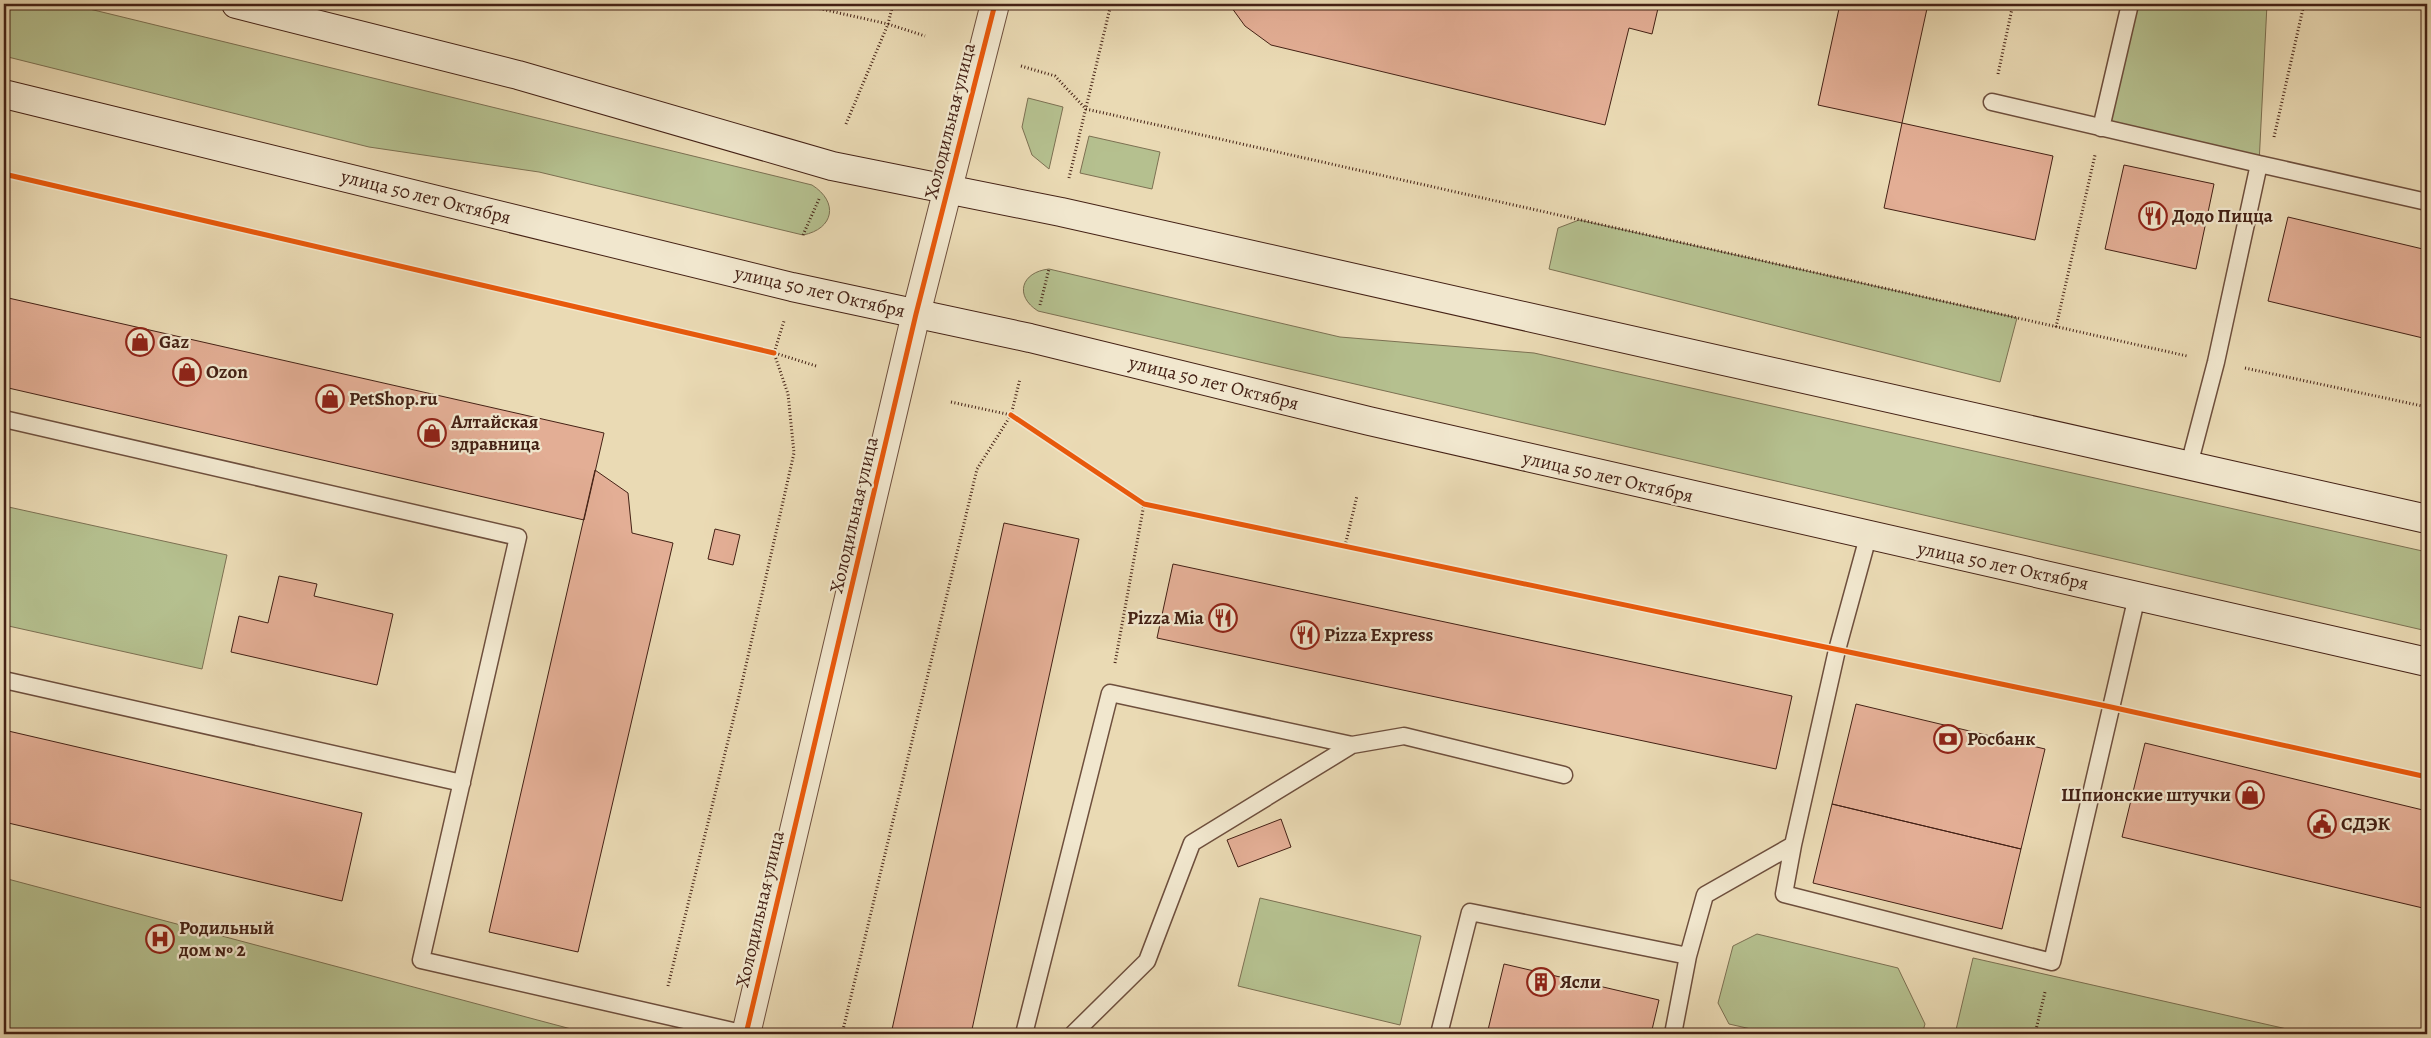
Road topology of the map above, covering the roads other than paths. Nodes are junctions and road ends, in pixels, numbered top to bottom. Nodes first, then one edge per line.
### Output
1 (236, 4) edge
2 (995, 4) edge
3 (2130, 4) edge
4 (4, 94) edge
5 (1992, 102) road end
6 (2102, 128) junction
7 (2263, 165) junction
8 (948, 190) junction
9 (2427, 202) edge
10 (916, 314) junction
11 (4, 419) edge
12 (2188, 464) junction
13 (2427, 519) edge
14 (1868, 537) junction
15 (2137, 596) junction
16 (2427, 662) edge
17 (4, 680) edge
18 (1352, 745) junction
19 (1564, 775) dead end
20 (462, 783) junction
21 (1794, 845) junction
22 (1688, 956) junction
23 (746, 1034) edge
24 (1024, 1034) edge
25 (1073, 1034) edge
26 (1439, 1034) edge
27 (1672, 1034) edge

1 - 8 main road
2 - 8 main road, Холодильная улица
3 - 6 lane
4 - 10 main road, улица 50 лет Октября
5 - 6 lane
6 - 7 lane
7 - 9 lane
7 - 12 lane
8 - 10 main road, Холодильная улица
8 - 12 main road
10 - 14 main road, улица 50 лет Октября
10 - 23 main road, Холодильная улица
11 - 20 lane
12 - 13 main road
14 - 15 main road, улица 50 лет Октября
14 - 21 lane
15 - 16 main road, улица 50 лет Октября
15 - 21 lane
17 - 20 lane
18 - 19 lane
18 - 24 lane
18 - 25 lane
20 - 23 lane
21 - 22 lane
22 - 26 lane
22 - 27 lane

